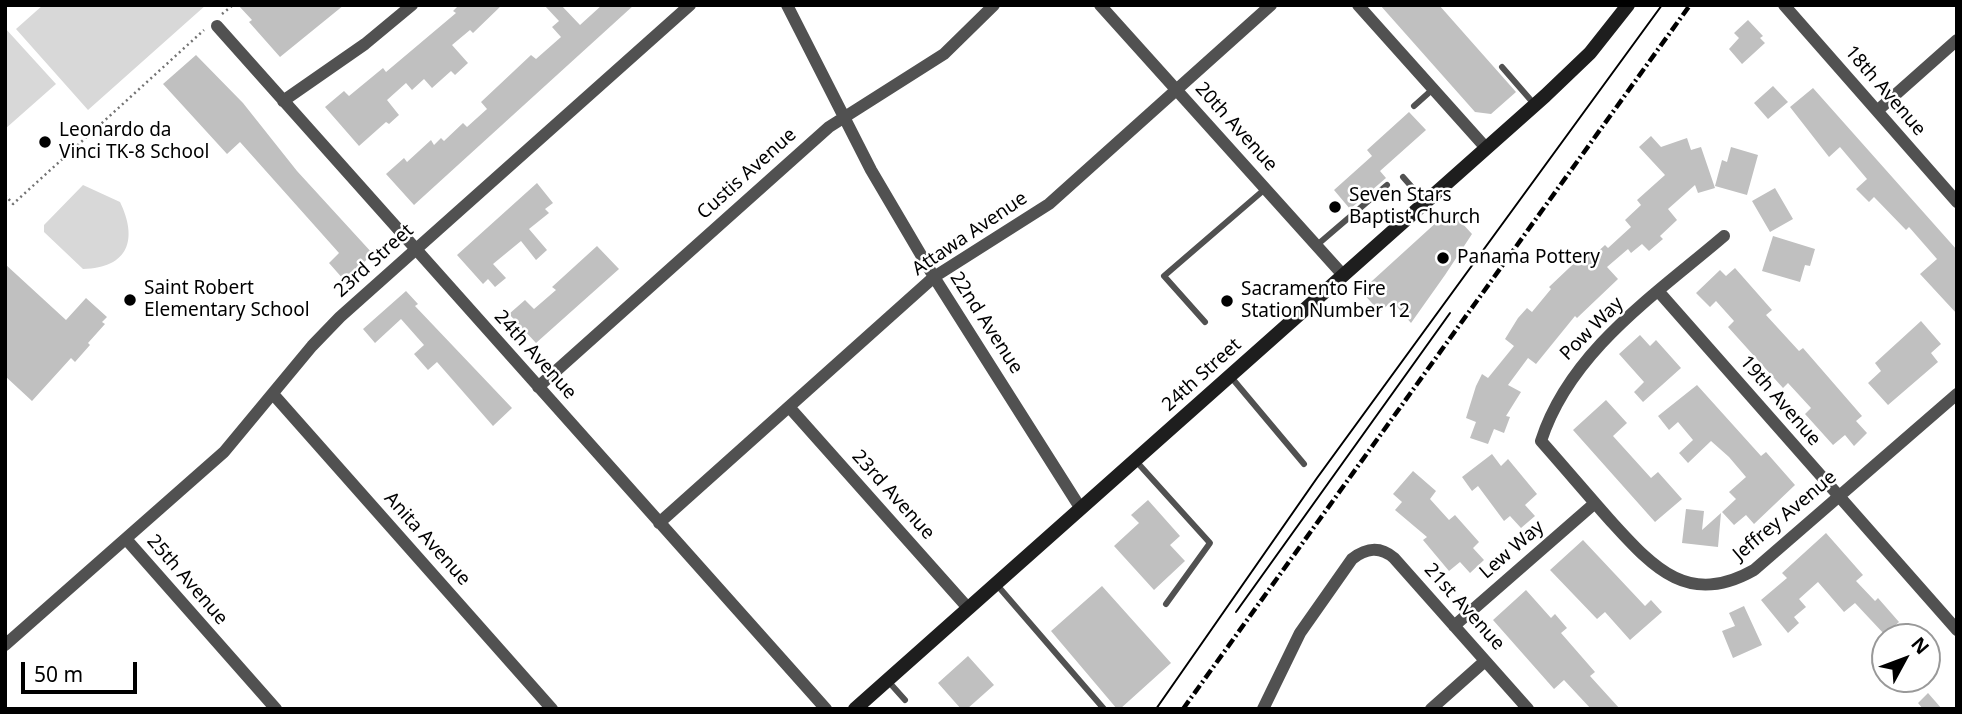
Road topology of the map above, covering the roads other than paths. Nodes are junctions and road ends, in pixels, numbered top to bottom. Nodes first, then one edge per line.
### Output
1 (412, 5) edge
2 (690, 5) edge
3 (787, 5) edge
4 (994, 5) edge
5 (1100, 5) edge
6 (1272, 5) edge
7 (1358, 5) edge
8 (1628, 5) edge
9 (1784, 5) edge
10 (216, 22) road end
11 (1957, 40) edge
12 (1502, 67) dead end
13 (1175, 89) junction
14 (1433, 89) junction
15 (283, 101) junction
16 (1535, 105) junction
17 (1414, 106) dead end
18 (1877, 111) junction
19 (843, 116) junction
20 (1486, 148) junction
21 (1403, 177) dead end
22 (1387, 184) dead end
23 (1265, 188) junction
24 (1425, 202) junction
25 (1957, 202) edge
26 (1724, 236) dead end
27 (1317, 246) junction
28 (415, 250) junction
29 (1343, 275) junction
30 (934, 277) junction
31 (1658, 292) junction
32 (1205, 322) dead end
33 (1230, 376) junction
34 (538, 387) junction
35 (273, 394) junction
36 (1957, 394) edge
37 (790, 408) junction
38 (1135, 460) junction
39 (1304, 464) dead end
40 (1839, 497) junction
41 (1595, 503) junction
42 (1081, 509) junction
43 (659, 523) junction
44 (125, 539) junction
45 (995, 584) junction
46 (1166, 604) dead end
47 (968, 608) junction
48 (1454, 626) junction
49 (1957, 630) edge
50 (5, 645) edge
51 (1486, 661) junction
52 (887, 680) junction
53 (905, 701) dead end
54 (1267, 707) edge
55 (275, 709) edge
56 (552, 709) edge
57 (826, 709) edge
58 (855, 709) edge
59 (1104, 709) edge
60 (1432, 709) edge
61 (1528, 709) edge

1 - 15 street
2 - 28 street, 23rd Street
3 - 19 street, 22nd Avenue
4 - 19 street, Custis Avenue
5 - 13 street, 20th Avenue
6 - 13 street, Attawa Avenue
7 - 14 street
8 - 16 street, 24th Street
9 - 18 street, 18th Avenue
10 - 15 street, 24th Avenue
11 - 18 street
12 - 16 lane
13 - 23 street, 20th Avenue
13 - 30 street, Attawa Avenue
14 - 17 lane
14 - 20 street
15 - 28 street, 24th Avenue
16 - 20 street, 24th Street
18 - 25 street, 18th Avenue
19 - 30 street, 22nd Avenue
19 - 34 street, Custis Avenue
20 - 24 street, 24th Street
21 - 24 lane
22 - 27 lane
23 - 27 street, 20th Avenue
23 - 32 lane
24 - 29 street, 24th Street
26 - 31 street, Pow Way
27 - 29 street, 20th Avenue
28 - 34 street, 24th Avenue
28 - 35 street, 23rd Street
29 - 33 street, 24th Street
30 - 37 street, Attawa Avenue
30 - 42 street, 22nd Avenue
31 - 40 street, 19th Avenue
31 - 41 street, Pow Way
33 - 38 street, 24th Street
33 - 39 lane
34 - 43 street, 24th Avenue
35 - 44 street, 23rd Street
35 - 56 street, Anita Avenue
36 - 40 street, Jeffrey Avenue
37 - 43 street, Attawa Avenue
37 - 47 street, 23rd Avenue
38 - 42 street, 24th Street
38 - 46 lane
40 - 41 street, Jeffrey Avenue
40 - 49 street, 19th Avenue
41 - 48 street, Lew Way
42 - 45 street, 24th Street
43 - 57 street, 24th Avenue
44 - 50 street, 23rd Street
44 - 55 street, 25th Avenue
45 - 47 street, 24th Street
45 - 59 lane
47 - 52 street, 24th Street
48 - 51 street, 21st Avenue
48 - 54 street, 21st Avenue
51 - 60 street
51 - 61 street, 21st Avenue
52 - 53 lane
52 - 58 street, 24th Street

